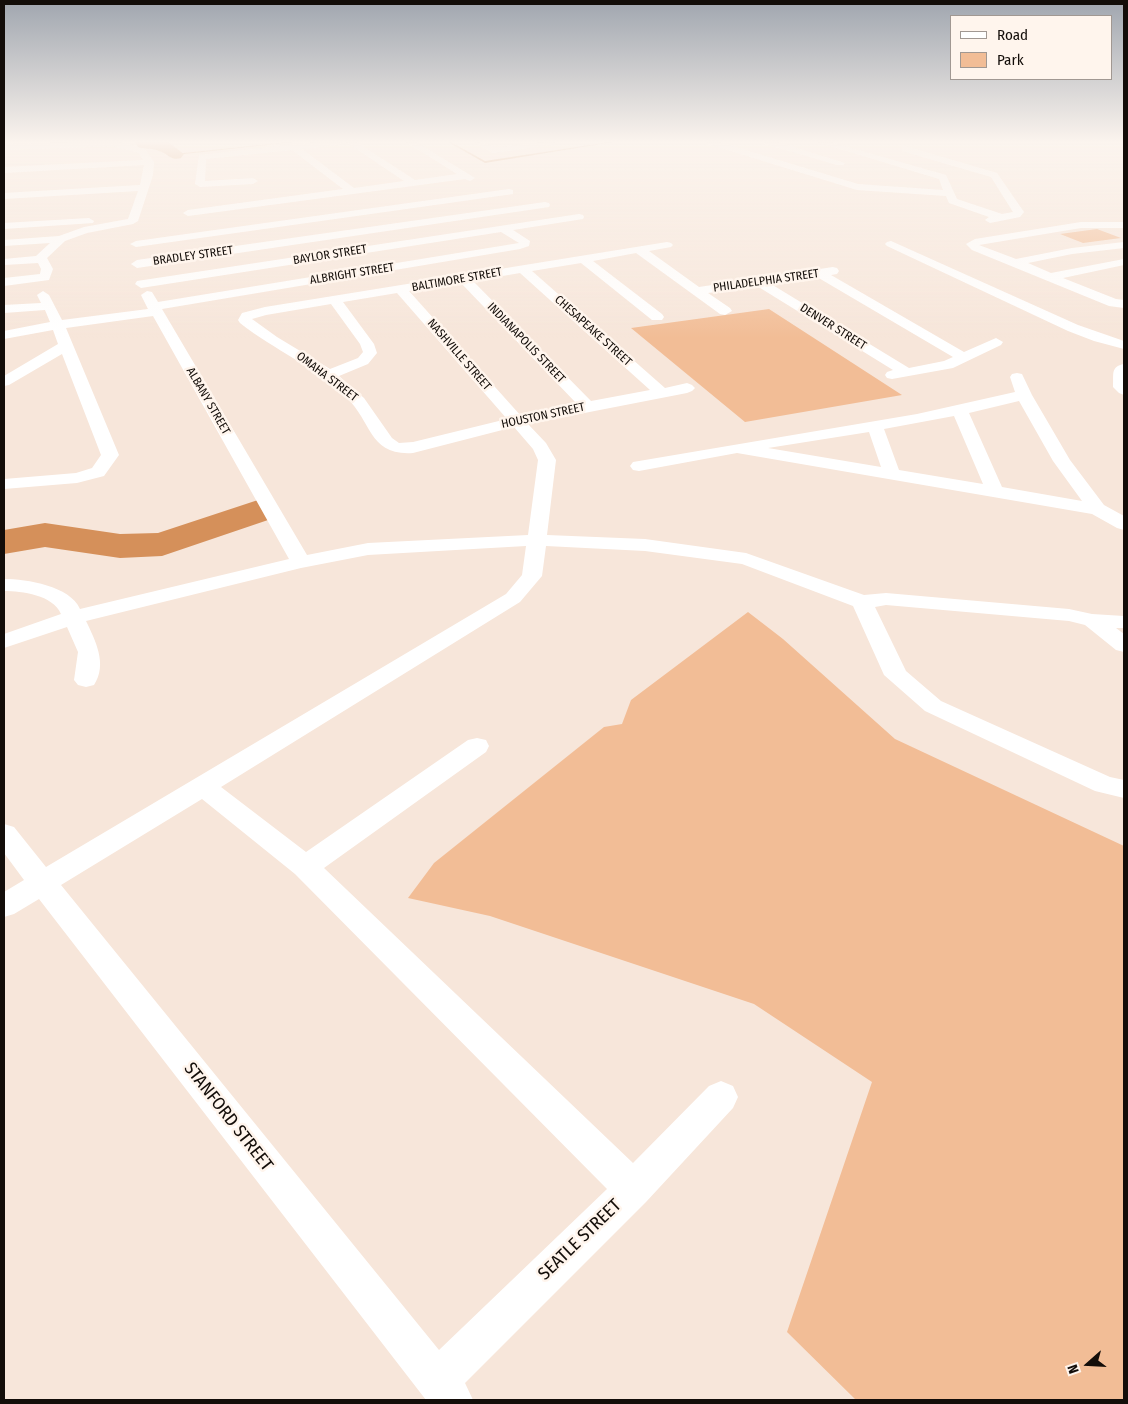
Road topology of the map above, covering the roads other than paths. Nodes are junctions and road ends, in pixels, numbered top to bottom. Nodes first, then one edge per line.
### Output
1 (134, 208) edge
2 (198, 208) edge
3 (395, 208) edge
4 (529, 208) edge
5 (553, 208) edge
6 (971, 208) edge
7 (1016, 208) edge
8 (188, 213) dead end
9 (579, 217) junction
10 (1002, 218) junction
11 (990, 220) dead end
12 (592, 222) dead end
13 (1124, 225) edge
14 (4, 226) edge
15 (503, 229) junction
16 (135, 232) junction
17 (61, 240) junction
18 (4, 243) edge
19 (891, 244) dead end
20 (1124, 244) edge
21 (668, 245) dead end
22 (639, 250) junction
23 (584, 259) junction
24 (41, 260) junction
25 (4, 262) edge
26 (1018, 262) junction
27 (1124, 262) edge
28 (137, 264) junction
29 (523, 269) junction
30 (835, 271) dead end
31 (819, 273) junction
32 (1048, 276) junction
33 (464, 279) junction
34 (4, 282) edge
35 (760, 282) junction
36 (141, 284) junction
37 (401, 290) junction
38 (696, 291) junction
39 (335, 300) junction
40 (1124, 304) edge
41 (4, 309) edge
42 (154, 309) junction
43 (725, 311) dead end
44 (247, 316) joint
45 (657, 317) dead end
46 (58, 326) junction
47 (4, 335) edge
48 (996, 342) dead end
49 (1124, 345) edge
50 (66, 346) junction
51 (965, 358) junction
52 (1124, 368) edge
53 (906, 372) junction
54 (328, 375) junction
55 (888, 375) dead end
56 (1017, 377) dead end
57 (4, 382) edge
58 (687, 388) dead end
59 (1124, 390) edge
60 (662, 393) junction
61 (1024, 395) junction
62 (588, 407) junction
63 (960, 411) junction
64 (516, 420) junction
65 (875, 427) junction
66 (400, 448) joint
67 (737, 448) junction
68 (639, 466) dead end
69 (892, 474) junction
70 (4, 484) edge
71 (995, 492) junction
72 (1097, 509) junction
73 (1124, 524) edge
74 (537, 540) junction
75 (301, 562) junction
76 (4, 585) edge
77 (862, 602) junction
78 (74, 617) junction
79 (1092, 620) junction
80 (1124, 622) edge
81 (4, 641) edge
82 (1124, 644) edge
83 (86, 680) dead end
84 (477, 746) dead end
85 (203, 786) junction
86 (1124, 789) edge
87 (4, 834) edge
88 (305, 867) junction
89 (44, 882) junction
90 (4, 906) edge
91 (721, 1096) dead end
92 (633, 1189) junction
93 (444, 1391) edge

1 - 16 street
2 - 8 street
3 - 16 street
4 - 28 street, BRADLEY STREET
5 - 9 street
6 - 10 street
7 - 10 street
9 - 12 street
9 - 15 street, BAYLOR STREET
10 - 11 street
13 - 26 street
14 - 16 street
15 - 36 street, BAYLOR STREET
15 - 42 street, ALBRIGHT STREET
16 - 17 street
16 - 28 street, ALBANY STREET
17 - 18 street
17 - 24 street
19 - 49 street
20 - 26 street
21 - 22 street, BALTIMORE STREET
22 - 23 street, BALTIMORE STREET
22 - 38 street
23 - 29 street, BALTIMORE STREET
23 - 45 street
24 - 25 street
24 - 34 street
26 - 32 street
27 - 32 street
28 - 36 street, ALBANY STREET
29 - 33 street, BALTIMORE STREET
29 - 60 street, CHESAPEAKE STREET
30 - 31 street, PHILADELPHIA STREET
31 - 35 street, PHILADELPHIA STREET
31 - 51 street
32 - 40 street
33 - 37 street, BALTIMORE STREET
33 - 62 street, INDIANAPOLIS STREET
35 - 38 street, PHILADELPHIA STREET
35 - 53 street, DENVER STREET
36 - 42 street, ALBANY STREET
37 - 39 street, BALTIMORE STREET
37 - 64 street, NASHVILLE STREET
38 - 43 street
39 - 44 street, BALTIMORE STREET
39 - 54 street
41 - 46 street
42 - 46 street
42 - 75 street, ALBANY STREET
44 - 54 street, OMAHA STREET
46 - 47 street
46 - 50 street
48 - 51 street
50 - 57 street
50 - 70 street
51 - 53 street
52 - 59 street
53 - 55 street
54 - 66 street, OMAHA STREET
56 - 61 street
58 - 60 street, HOUSTON STREET
60 - 62 street, HOUSTON STREET
61 - 63 street
61 - 72 street
62 - 64 street, HOUSTON STREET
63 - 65 street
63 - 71 street
64 - 66 street, HOUSTON STREET
64 - 74 street, NASHVILLE STREET
65 - 67 street
65 - 69 street
67 - 68 street
67 - 69 street
69 - 71 street
71 - 72 street
72 - 73 street
74 - 75 street
74 - 77 street
74 - 85 street, NASHVILLE STREET
75 - 78 street
76 - 78 street
77 - 79 street
77 - 86 street
78 - 81 street
78 - 83 street
79 - 80 street
79 - 82 street
84 - 88 street
85 - 88 street
85 - 89 street, NASHVILLE STREET
87 - 89 street, STANFORD STREET
88 - 92 street
89 - 90 street, NASHVILLE STREET
89 - 93 street, STANFORD STREET
91 - 92 street, SEATLE STREET
92 - 93 street, SEATLE STREET

